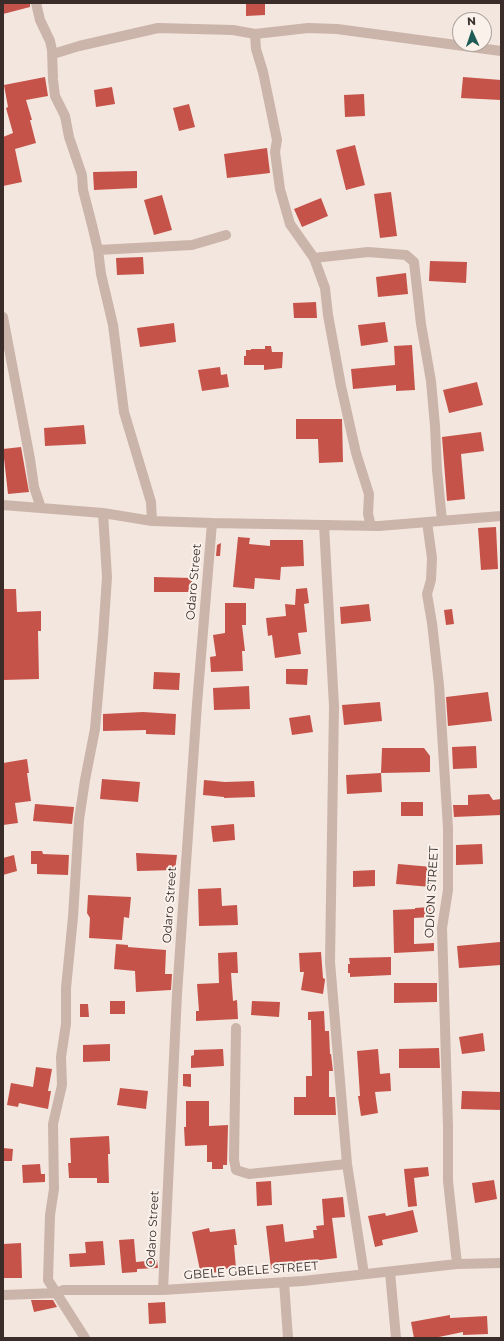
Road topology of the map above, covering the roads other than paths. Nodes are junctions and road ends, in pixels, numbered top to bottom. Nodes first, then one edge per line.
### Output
1 (36, 3) edge
2 (255, 34) junction
3 (501, 51) edge
4 (53, 54) junction
5 (226, 235) dead end
6 (98, 250) junction
7 (314, 258) junction
8 (3, 317) edge
9 (3, 504) edge
10 (41, 508) junction
11 (103, 513) junction
12 (501, 516) edge
13 (152, 521) junction
14 (442, 521) junction
15 (427, 522) junction
16 (212, 523) junction
17 (324, 525) junction
18 (371, 526) junction
19 (236, 1028) dead end
20 (347, 1164) junction
21 (501, 1263) edge
22 (457, 1264) junction
23 (390, 1272) junction
24 (364, 1274) junction
25 (284, 1282) junction
26 (163, 1290) junction
27 (56, 1293) junction
28 (3, 1295) edge
29 (85, 1338) edge
30 (288, 1338) edge
31 (396, 1338) edge

1 - 4 street
2 - 3 street
2 - 4 street
2 - 7 street
4 - 6 street
5 - 6 street
6 - 13 street
7 - 14 street
7 - 18 street
8 - 10 street
9 - 10 street
10 - 11 street
11 - 13 street
11 - 27 street
12 - 14 street
13 - 16 street
14 - 15 street
15 - 18 street
15 - 22 street, ODION STREET
16 - 17 street
16 - 26 street, Odaro Street
17 - 18 street
17 - 20 street
19 - 20 street
20 - 24 street
21 - 22 street, GBELE GBELE STREET
22 - 23 street, GBELE GBELE STREET
23 - 24 street, GBELE GBELE STREET
23 - 31 street
24 - 25 street, GBELE GBELE STREET
25 - 26 street, GBELE GBELE STREET
25 - 30 street
26 - 27 street, GBELE GBELE STREET
27 - 28 street, GBELE GBELE STREET
27 - 29 street

